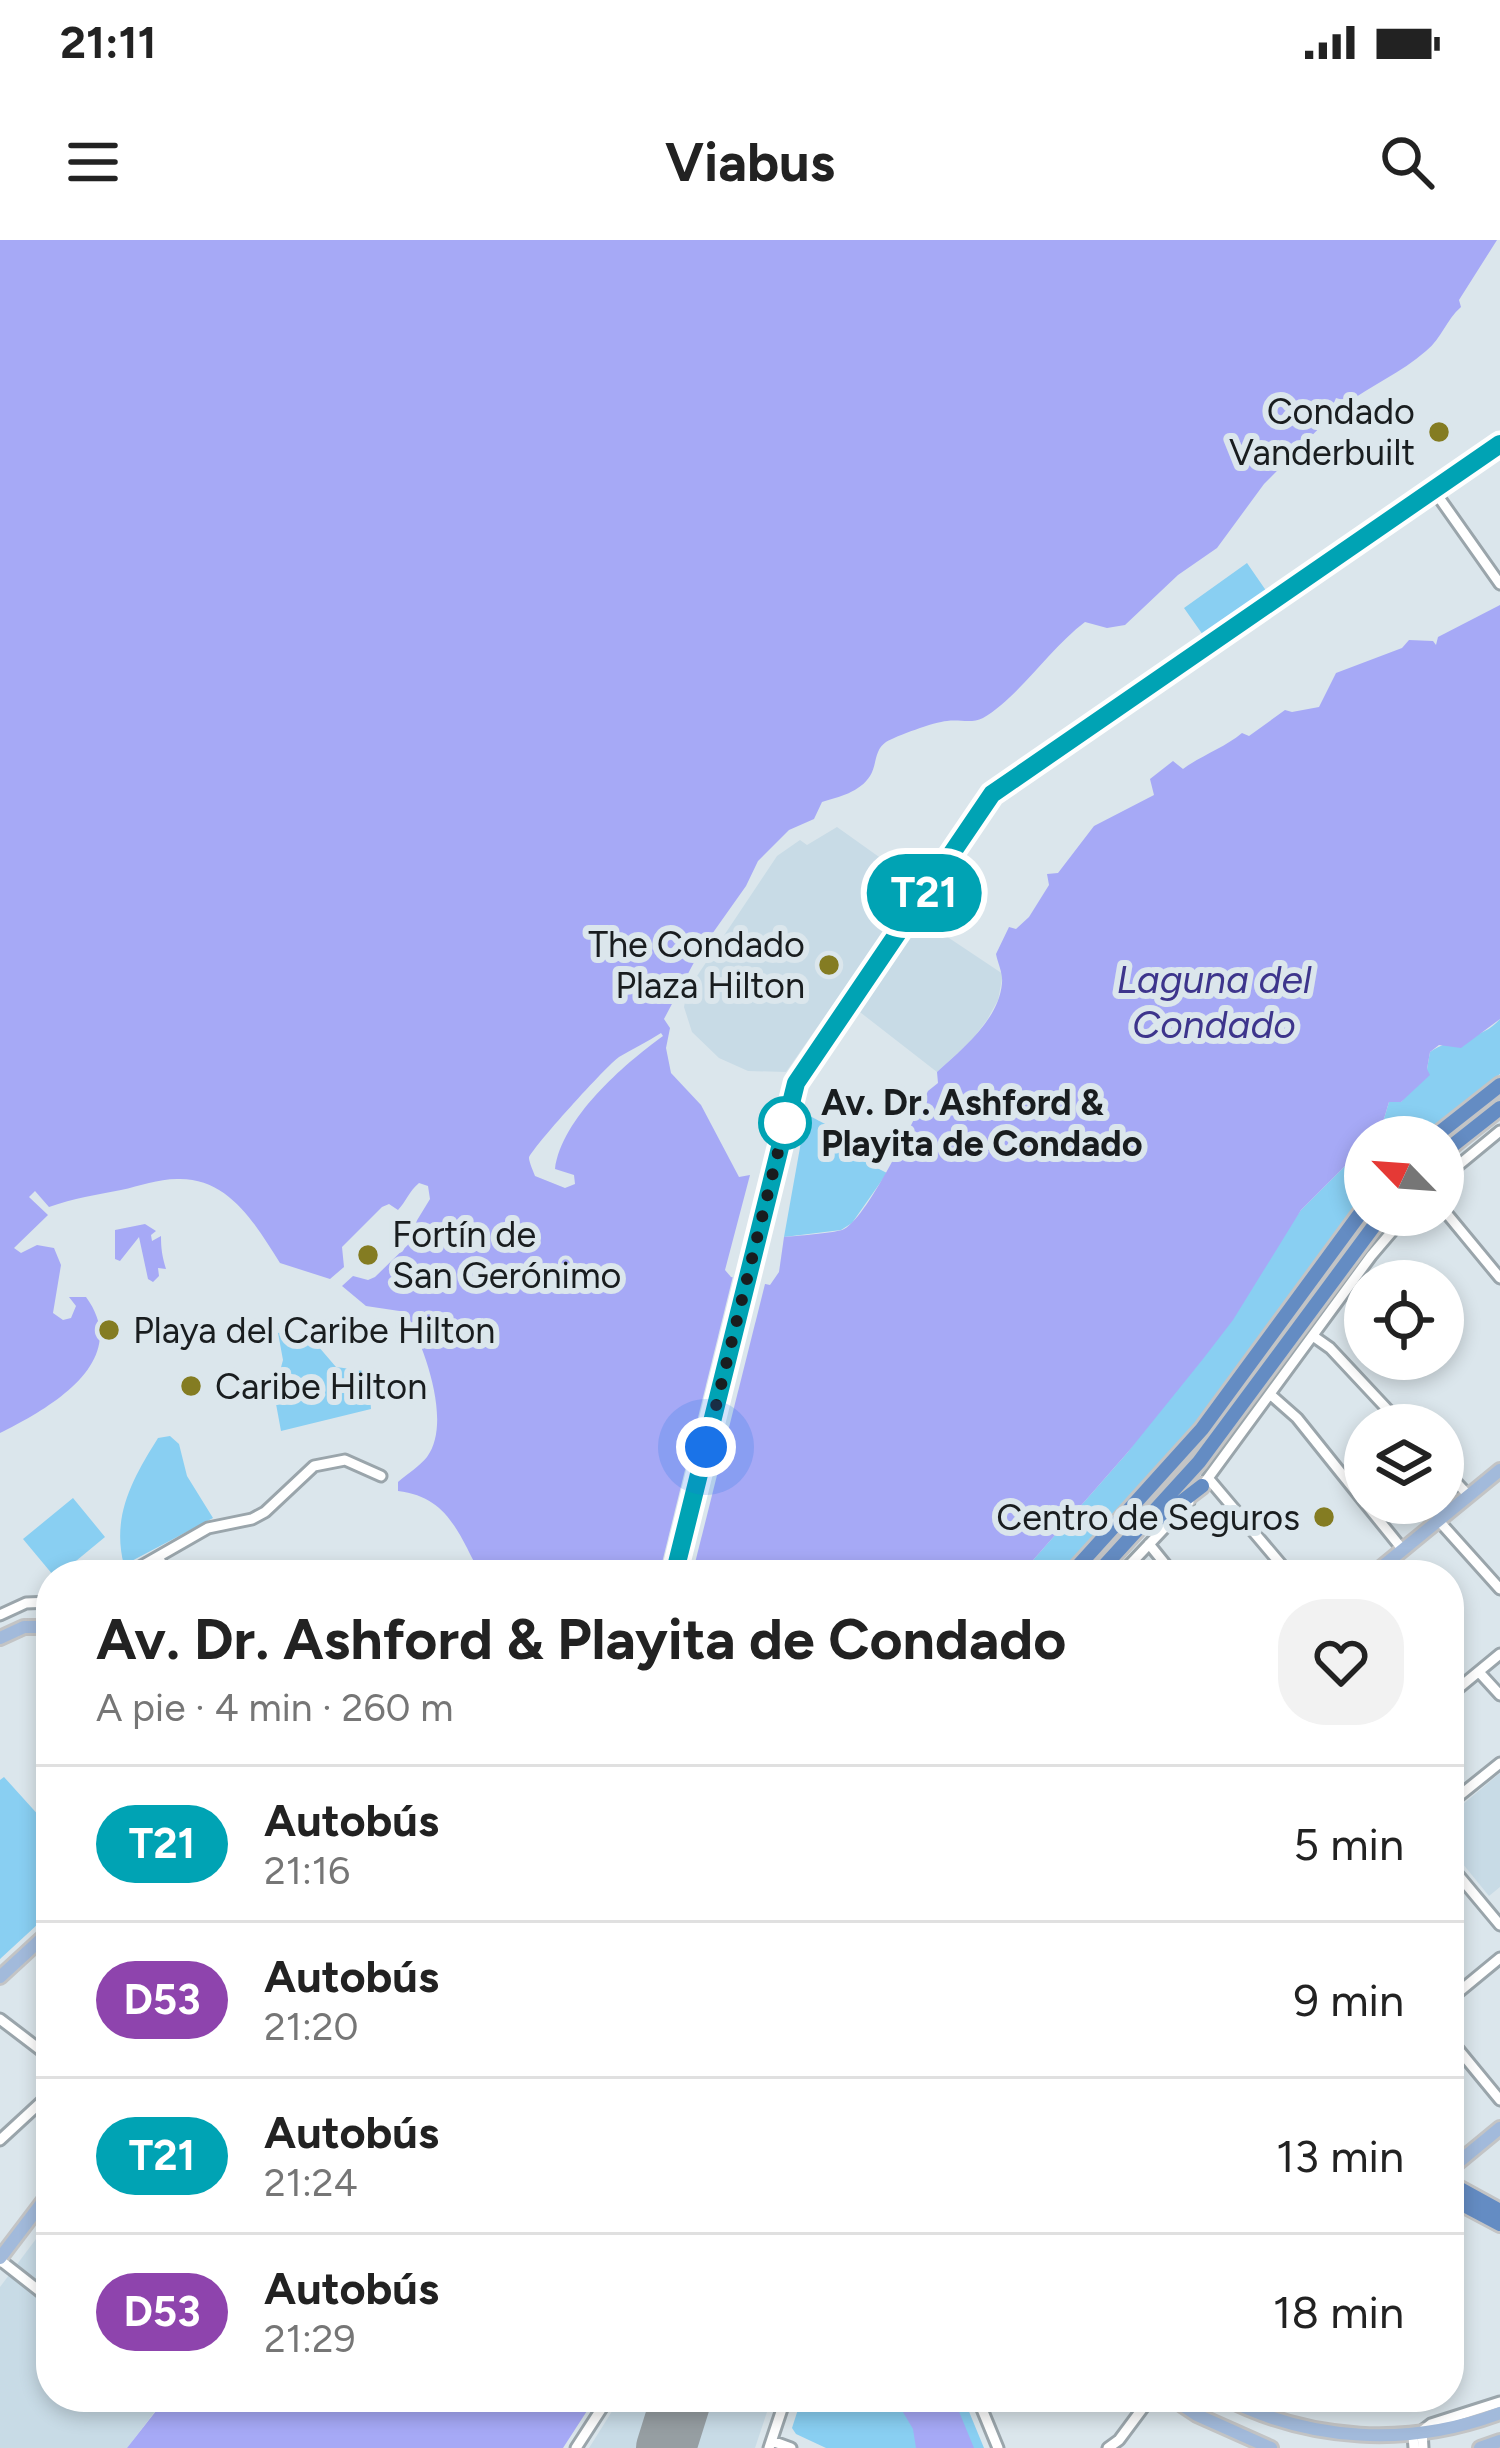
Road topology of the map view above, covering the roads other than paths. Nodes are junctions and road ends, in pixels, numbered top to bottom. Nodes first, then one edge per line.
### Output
1 (1498, 449) edge
2 (1433, 489) junction
3 (1498, 582) edge
4 (1500, 1085) edge
5 (1500, 1108) edge
6 (1461, 1116) edge
7 (1500, 1131) edge
8 (1464, 1137) edge
9 (1464, 1161) edge
10 (1464, 1234) edge
11 (1344, 1236) edge
12 (1367, 1236) edge
13 (1390, 1236) edge
14 (1500, 1278) edge
15 (1312, 1336) junction
16 (1271, 1396) junction
17 (1382, 1404) edge
18 (1500, 1470) edge
19 (381, 1476) dead end
20 (1344, 1477) edge
21 (1205, 1482) junction
22 (1464, 1492) edge
23 (1468, 1496) junction
24 (1464, 1499) edge
25 (1382, 1524) edge
26 (1434, 1524) edge
27 (1443, 1524) edge
28 (1130, 1539) junction
29 (1150, 1544) junction
30 (1403, 1550) junction
31 (158, 1557) junction
32 (153, 1560) edge
33 (160, 1560) edge
34 (678, 1560) edge
35 (1084, 1560) edge
36 (1110, 1560) edge
37 (1135, 1560) edge
38 (1162, 1560) edge
39 (1276, 1560) edge
40 (1391, 1560) edge
41 (1500, 1589) edge
42 (36, 1603) edge
43 (0, 1615) edge
44 (36, 1627) edge
45 (0, 1638) edge
46 (1500, 1654) edge
47 (1479, 1672) junction
48 (1464, 1684) edge
49 (1500, 1695) edge
50 (1500, 1762) edge
51 (1464, 1792) edge
52 (1464, 1882) edge
53 (1500, 1925) edge
54 (36, 1944) edge
55 (1500, 1958) edge
56 (0, 1977) edge
57 (1464, 1988) edge
58 (0, 2018) edge
59 (36, 2046) edge
60 (1464, 2056) edge
61 (1500, 2100) edge
62 (36, 2107) edge
63 (1500, 2128) edge
64 (0, 2140) edge
65 (1464, 2161) edge
66 (1464, 2184) edge
67 (1464, 2205) edge
68 (36, 2211) edge
69 (1500, 2211) edge
70 (1500, 2224) edge
71 (0, 2259) edge
72 (36, 2288) edge
73 (1500, 2402) edge
74 (600, 2412) edge
75 (781, 2412) edge
76 (983, 2412) edge
77 (1140, 2412) edge
78 (1192, 2412) edge
79 (1257, 2412) edge
80 (1500, 2413) edge
81 (1500, 2441) edge
82 (1418, 2442) edge
83 (770, 2444) edge
84 (577, 2448) edge
85 (791, 2448) edge
86 (998, 2448) edge
87 (1108, 2448) edge
88 (1271, 2448) edge
89 (1480, 2448) edge

1 - 2 street
2 - 3 street
2 - 34 street
4 - 6 highway
5 - 8 highway
7 - 9 street
10 - 14 street
11 - 35 highway
12 - 28 highway
13 - 15 street
15 - 16 street
15 - 17 street
16 - 20 street
16 - 21 street
18 - 23 main road
19 - 31 street
21 - 28 highway
21 - 29 street
21 - 39 street
22 - 23 street
23 - 24 main road
25 - 30 street
26 - 30 main road
27 - 41 street
28 - 36 highway
29 - 37 street
29 - 38 street
30 - 40 main road
31 - 32 street
31 - 33 street
42 - 43 street
44 - 45 main road
46 - 47 street
47 - 48 street
47 - 49 street
50 - 51 street
52 - 53 street
54 - 56 main road
55 - 57 street
58 - 59 street
60 - 61 street
62 - 64 street
63 - 65 main road
66 - 69 highway
67 - 70 highway
68 - 71 main road
71 - 72 street
73 - 82 street
74 - 84 street
75 - 83 street
76 - 86 street
77 - 87 street
78 - 88 main road
79 - 82 main road
80 - 82 main road
81 - 89 main road
83 - 85 street

